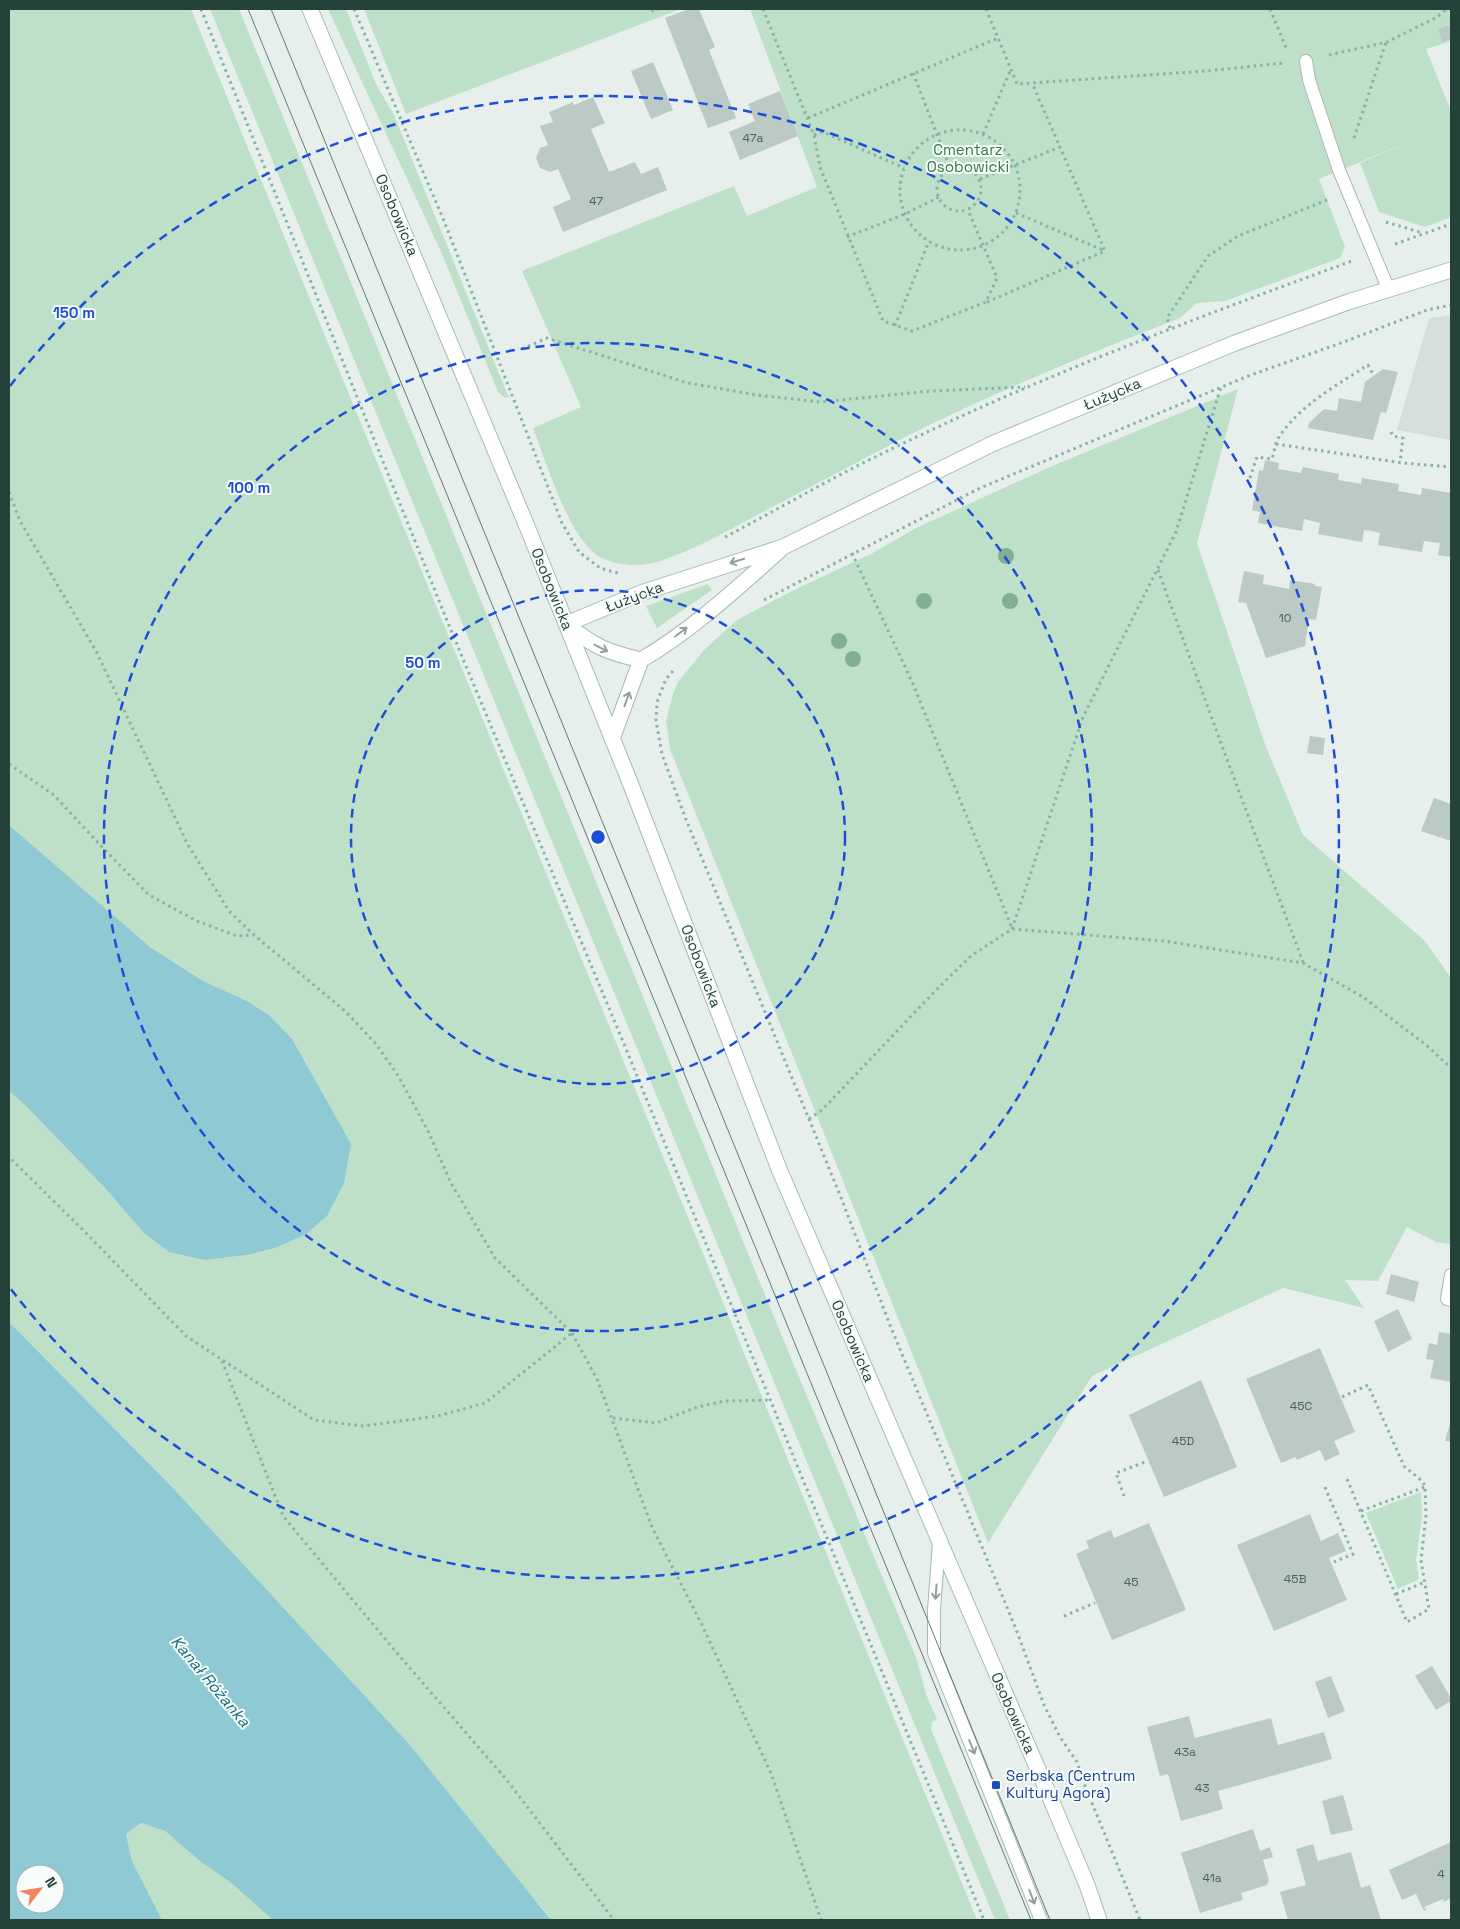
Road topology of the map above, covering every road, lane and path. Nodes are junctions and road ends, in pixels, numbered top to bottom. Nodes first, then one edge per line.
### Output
1 (201, 9) edge
2 (310, 9) edge
3 (354, 9) edge
4 (652, 9) edge
5 (659, 9) edge
6 (764, 9) edge
7 (986, 9) edge
8 (1270, 9) edge
9 (1447, 9) edge
10 (998, 38) junction
11 (1387, 42) junction
12 (1306, 61) junction
13 (1292, 62) junction
14 (1011, 69) junction
15 (913, 73) junction
16 (1032, 84) junction
17 (808, 118) junction
18 (983, 134) junction
19 (937, 135) junction
20 (814, 136) junction
21 (1353, 139) dead end
22 (1060, 147) junction
23 (1016, 165) junction
24 (904, 168) junction
25 (950, 168) junction
26 (980, 179) junction
27 (1348, 191) junction
28 (940, 197) junction
29 (968, 210) junction
30 (1016, 213) junction
31 (904, 214) junction
32 (1377, 219) dead end
33 (1451, 224) edge
34 (1424, 233) junction
35 (847, 237) junction
36 (929, 241) junction
37 (983, 247) junction
38 (1105, 251) junction
39 (1374, 253) junction
40 (1451, 270) edge
41 (1388, 288) junction
42 (986, 302) junction
43 (1451, 305) edge
44 (895, 326) junction
45 (1170, 328) junction
46 (522, 349) dead end
47 (1373, 374) dead end
48 (1026, 387) junction
49 (1221, 387) junction
50 (1390, 432) dead end
51 (1276, 444) junction
52 (1400, 462) junction
53 (1451, 467) edge
54 (1250, 478) dead end
55 (9, 492) edge
56 (718, 541) dead end
57 (784, 547) junction
58 (852, 553) junction
59 (1158, 570) junction
60 (624, 574) dead end
61 (756, 604) dead end
62 (566, 624) junction
63 (641, 660) junction
64 (678, 665) dead end
65 (612, 739) junction
66 (9, 764) edge
67 (1012, 929) junction
68 (254, 935) junction
69 (1303, 963) junction
70 (1451, 1068) edge
71 (809, 1119) junction
72 (9, 1157) edge
73 (1451, 1275) edge
74 (1451, 1300) edge
75 (572, 1334) junction
76 (222, 1360) junction
77 (1342, 1397) dead end
78 (771, 1400) junction
79 (612, 1418) junction
80 (1146, 1462) dead end
81 (1347, 1479) dead end
82 (1325, 1487) dead end
83 (1425, 1487) junction
84 (1124, 1496) dead end
85 (1361, 1511) junction
86 (939, 1543) junction
87 (1334, 1562) dead end
88 (1423, 1583) junction
89 (1396, 1594) junction
90 (1095, 1603) dead end
91 (1064, 1616) dead end
92 (614, 1920) edge
93 (821, 1920) edge
94 (984, 1920) edge
95 (1041, 1920) edge
96 (1098, 1920) edge
97 (1140, 1920) edge

1 - 78 path
2 - 62 street, Osobowicka
3 - 60 path
4 - 5 path
6 - 17 path
7 - 10 path
8 - 13 path
9 - 11 path
10 - 14 path
10 - 15 path
11 - 12 path
11 - 21 path
12 - 13 path
12 - 27 lane
13 - 16 path
14 - 16 path
14 - 18 path
15 - 17 path
15 - 19 path
16 - 22 path
17 - 20 path
18 - 19 path
18 - 23 path
19 - 24 path
19 - 25 path
20 - 24 path
20 - 35 path
22 - 23 path
22 - 38 path
23 - 26 path
23 - 30 path
24 - 31 path
25 - 26 path
25 - 28 path
26 - 29 path
27 - 39 lane
27 - 45 path
28 - 29 path
28 - 31 path
29 - 37 path
30 - 37 path
30 - 38 path
31 - 35 path
31 - 36 path
32 - 34 path
33 - 34 path
34 - 39 path
35 - 44 path
36 - 37 path
36 - 44 path
37 - 42 path
38 - 42 path
39 - 41 lane
39 - 45 path
40 - 41 street, Łużycka
41 - 57 street, Łużycka
42 - 44 path
43 - 49 path
45 - 48 path
46 - 48 path
47 - 51 path
48 - 56 path
49 - 58 path
49 - 59 path
50 - 52 path
51 - 52 path
51 - 54 path
52 - 53 path
55 - 68 path
57 -> 62 street, Łużycka
63 -> 57 street, Łużycka
58 - 61 path
58 - 67 path
59 - 67 path
59 - 69 path
62 -> 63 street
62 - 65 street, Osobowicka
65 -> 63 street
64 - 71 path
65 - 86 street, Osobowicka
66 - 68 path
67 - 69 path
67 - 71 path
68 - 75 path
69 - 70 path
71 - 97 path
72 - 76 path
73 - 74 lane
75 - 76 path
75 - 79 path
76 - 92 path
77 - 83 path
78 - 79 path
78 - 94 path
79 - 93 path
80 - 84 path
81 - 85 path
82 - 87 path
83 - 85 path
83 - 88 path
85 - 89 path
86 -> 95 lane
86 - 96 street, Osobowicka
88 - 89 path
88 - 89 path
90 - 91 path

